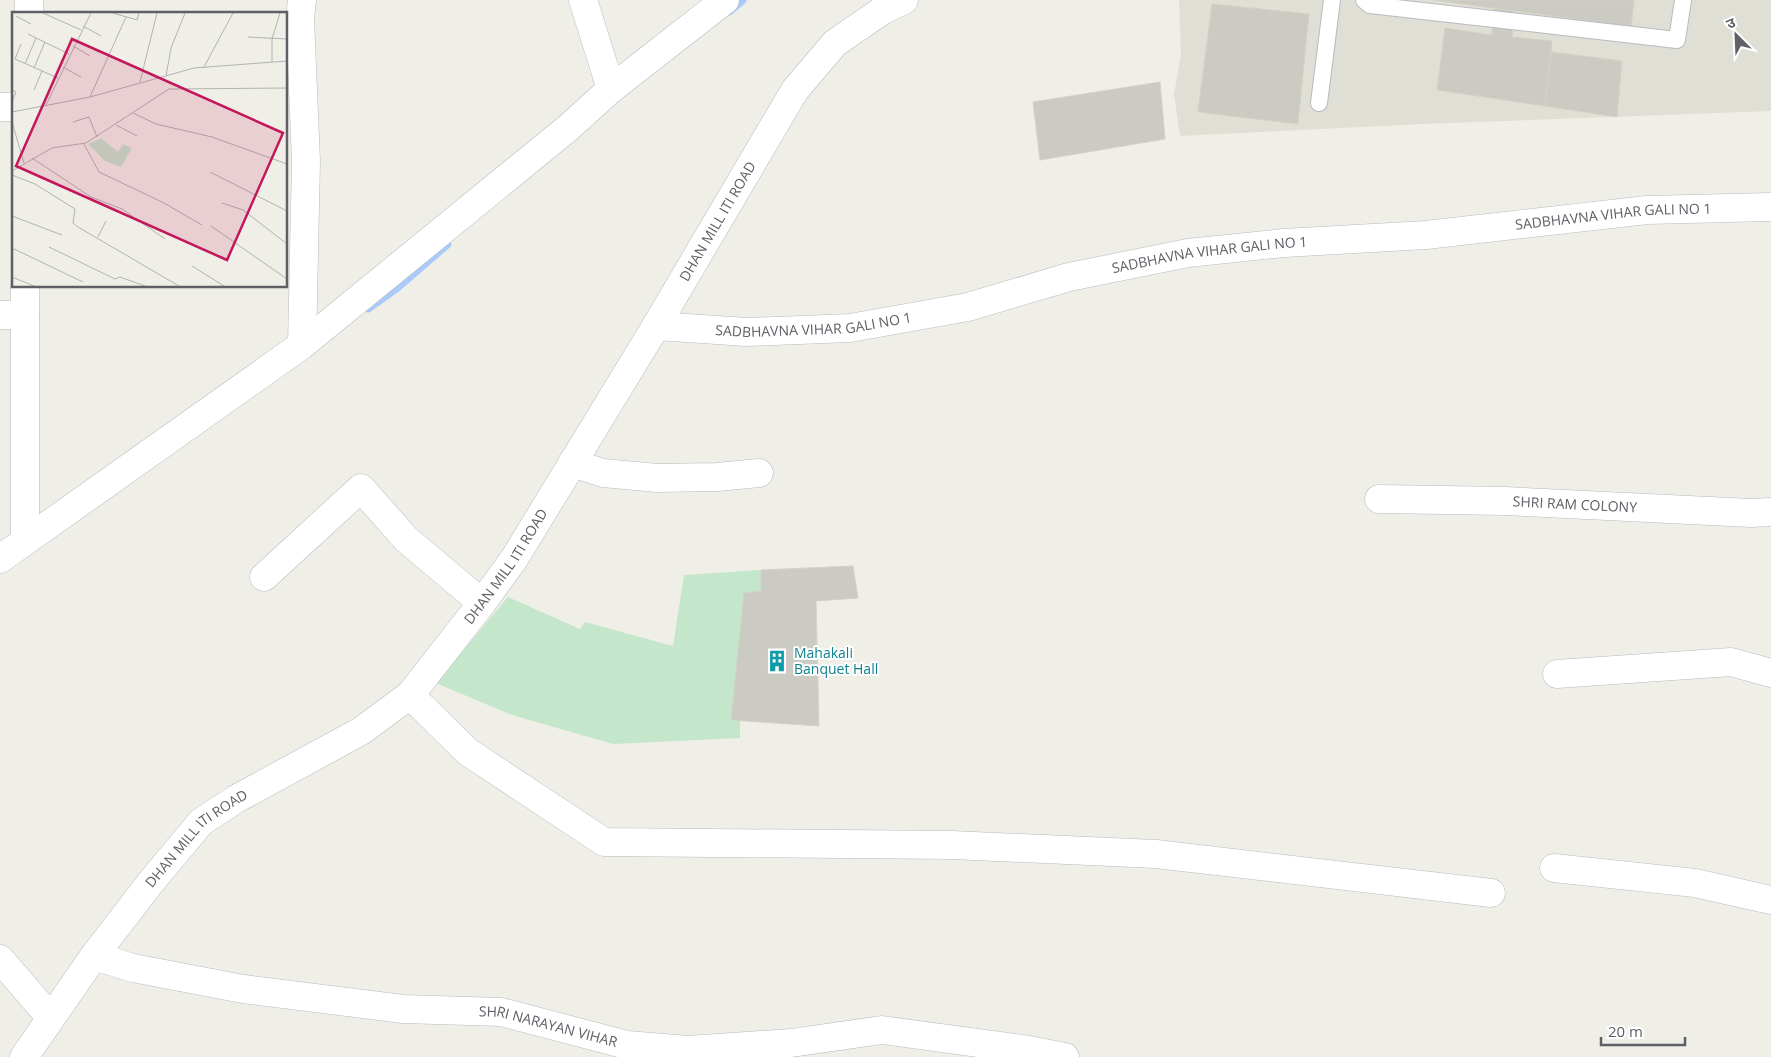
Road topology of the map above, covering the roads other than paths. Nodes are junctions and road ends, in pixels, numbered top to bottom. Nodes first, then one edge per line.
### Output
1 (302, 0) edge
2 (583, 0) edge
3 (725, 0) edge
4 (904, 0) edge
5 (1332, 0) edge
6 (1364, 0) edge
7 (1683, 0) edge
8 (611, 89) junction
9 (1319, 103) dead end
10 (1771, 207) edge
11 (24, 288) edge
12 (12, 315) edge
13 (656, 326) junction
14 (302, 345) junction
15 (572, 463) junction
16 (759, 473) dead end
17 (1379, 499) dead end
18 (1771, 512) edge
19 (25, 541) junction
20 (0, 559) edge
21 (264, 577) dead end
22 (482, 603) junction
23 (1771, 673) edge
24 (1557, 674) dead end
25 (410, 695) junction
26 (1554, 868) dead end
27 (1491, 893) dead end
28 (1771, 900) edge
29 (94, 956) junction
30 (0, 959) edge
31 (50, 1017) junction
32 (24, 1057) edge
33 (1065, 1057) edge

1 - 14 street
2 - 8 street
3 - 8 street
4 - 13 street, DHAN MILL ITI ROAD
5 - 9 lane
6 - 7 lane
8 - 14 street
10 - 13 street, SADBHAVNA VIHAR GALI NO 1
11 - 12 street
12 - 19 street
13 - 15 street, DHAN MILL ITI ROAD
14 - 19 street
15 - 16 street
15 - 22 street, DHAN MILL ITI ROAD
17 - 18 street, SHRI RAM COLONY
19 - 20 street
21 - 22 street
22 - 25 street, DHAN MILL ITI ROAD
23 - 24 street
25 - 27 street
25 - 29 street, DHAN MILL ITI ROAD
26 - 28 street
29 - 31 street, DHAN MILL ITI ROAD
29 - 33 street, SHRI NARAYAN VIHAR
30 - 31 street
31 - 32 street, DHAN MILL ITI ROAD

